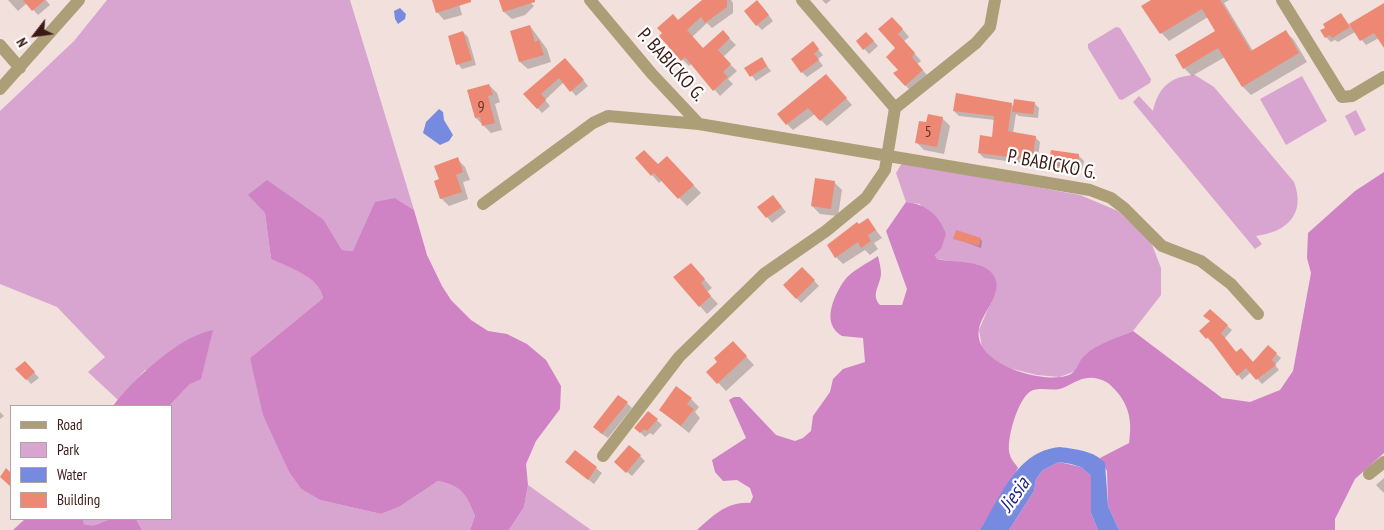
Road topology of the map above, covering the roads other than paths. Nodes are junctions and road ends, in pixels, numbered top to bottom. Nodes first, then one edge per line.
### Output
1 (79, 0) edge
2 (590, 0) edge
3 (802, 0) edge
4 (995, 0) edge
5 (1282, 0) edge
6 (0, 46) edge
7 (20, 68) junction
8 (1384, 77) edge
9 (0, 89) edge
10 (896, 108) junction
11 (699, 124) junction
12 (887, 155) junction
13 (483, 204) dead end
14 (1258, 314) dead end
15 (603, 456) dead end
16 (1384, 462) edge
17 (1369, 474) dead end

1 - 7 street
2 - 11 street, P. BABICKO G.
3 - 10 street
4 - 10 street
5 - 8 street
6 - 7 street
7 - 9 street
10 - 12 street
11 - 12 street, P. BABICKO G.
11 - 13 street
12 - 14 street, P. BABICKO G.
12 - 15 street
16 - 17 street

